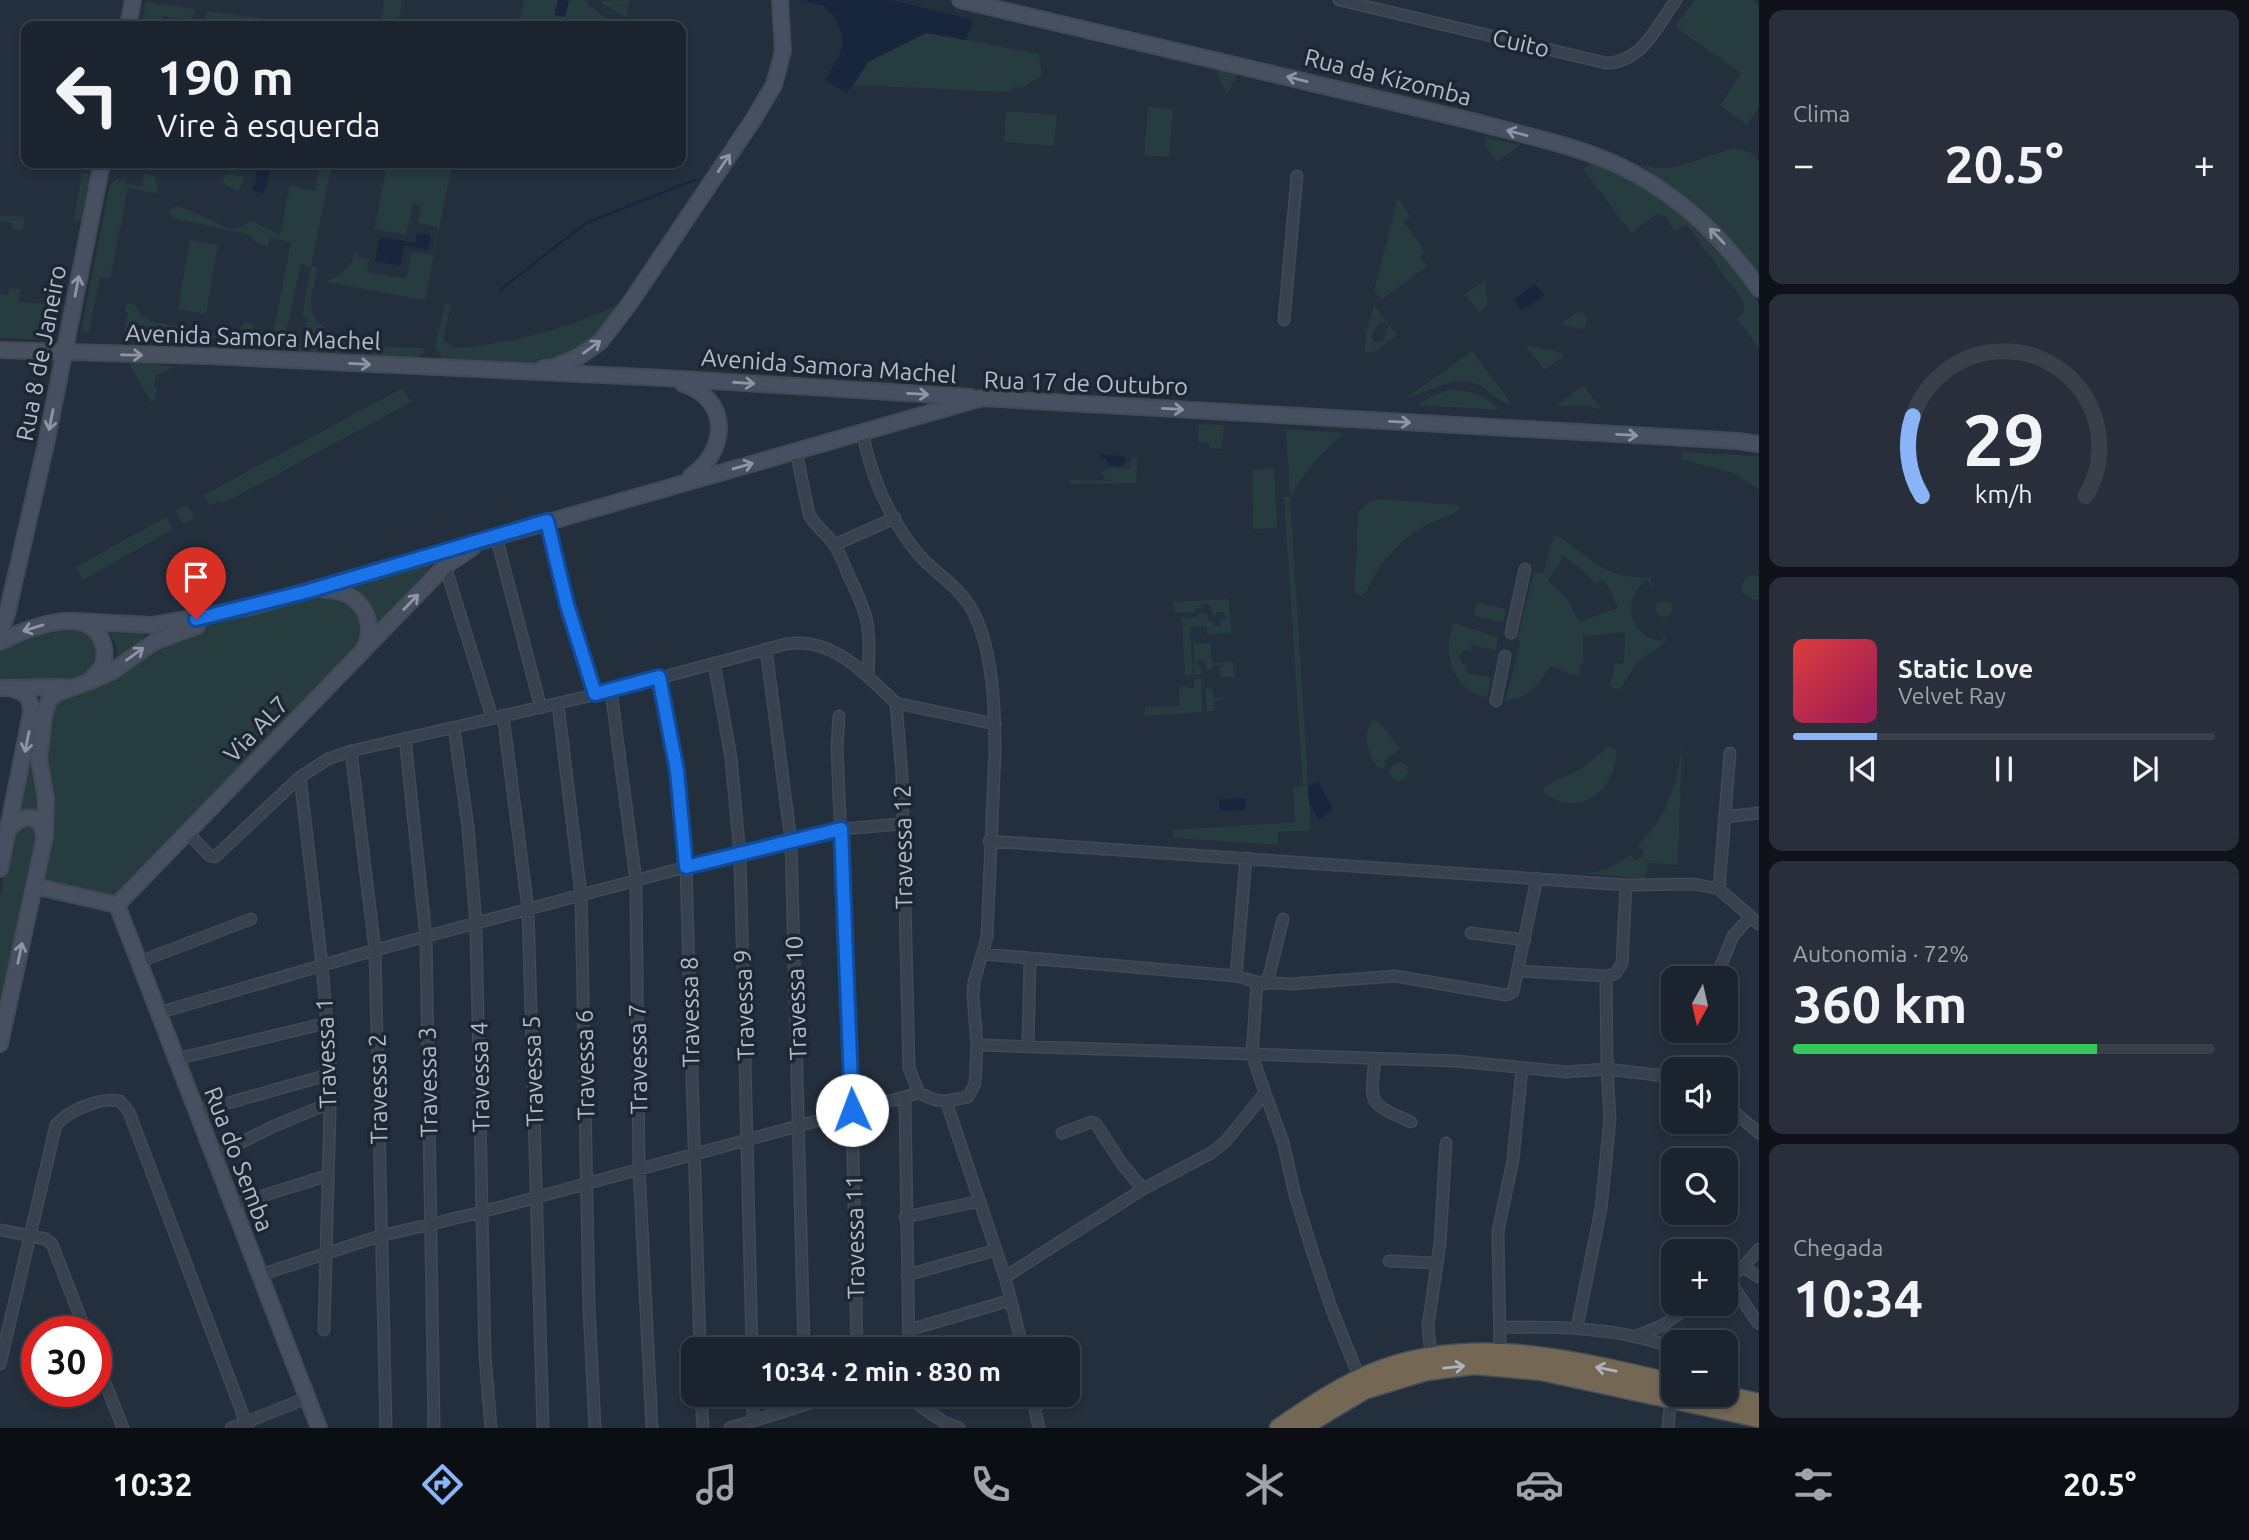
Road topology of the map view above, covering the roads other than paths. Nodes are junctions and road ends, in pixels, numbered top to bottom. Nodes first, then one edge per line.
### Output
1 (132, 0) edge
2 (771, 0) edge
3 (780, 0) edge
4 (960, 0) edge
5 (1339, 0) edge
6 (1676, 0) edge
7 (129, 21) edge
8 (782, 35) junction
9 (101, 168) edge
10 (1297, 176) dead end
11 (1759, 289) edge
12 (1284, 320) dead end
13 (0, 350) edge
14 (64, 353) junction
15 (505, 371) junction
16 (665, 378) junction
17 (982, 398) junction
18 (862, 431) junction
19 (1759, 439) edge
20 (1738, 441) junction
21 (1759, 444) edge
22 (796, 450) junction
23 (678, 484) junction
24 (895, 518) junction
25 (547, 521) junction
26 (496, 536) junction
27 (834, 545) junction
28 (445, 566) junction
29 (1525, 569) dead end
30 (305, 592) junction
31 (251, 607) junction
32 (74, 621) junction
33 (0, 632) edge
34 (1511, 633) dead end
35 (0, 642) edge
36 (766, 649) junction
37 (364, 652) junction
38 (1506, 656) dead end
39 (714, 663) junction
40 (868, 675) junction
41 (659, 677) junction
42 (76, 686) junction
43 (3, 689) edge
44 (611, 691) junction
45 (595, 694) junction
46 (1496, 701) dead end
47 (897, 703) junction
48 (558, 704) junction
49 (541, 708) junction
50 (498, 716) junction
51 (839, 716) dead end
52 (995, 724) junction
53 (454, 728) junction
54 (405, 738) junction
55 (351, 751) junction
56 (1730, 753) dead end
57 (300, 778) junction
58 (1759, 813) edge
59 (1724, 817) junction
60 (902, 824) junction
61 (841, 829) junction
62 (8, 830) junction
63 (188, 833) junction
64 (44, 836) junction
65 (791, 841) junction
66 (989, 841) junction
67 (740, 855) junction
68 (1246, 859) junction
69 (686, 867) junction
70 (0, 869) edge
71 (1537, 878) junction
72 (636, 881) junction
73 (1626, 885) junction
74 (34, 886) junction
75 (1718, 889) junction
76 (581, 895) junction
77 (117, 905) junction
78 (528, 909) junction
79 (1751, 916) junction
80 (251, 919) dead end
81 (1283, 919) dead end
82 (476, 924) junction
83 (1759, 924) edge
84 (1471, 933) dead end
85 (426, 937) junction
86 (1525, 940) junction
87 (375, 950) junction
88 (983, 954) junction
89 (1030, 960) junction
90 (139, 962) junction
91 (321, 965) junction
92 (1721, 966) edge
93 (1518, 971) junction
94 (1236, 976) junction
95 (1606, 976) junction
96 (1262, 983) junction
97 (158, 1013) junction
98 (327, 1023) junction
99 (0, 1044) edge
100 (977, 1045) junction
101 (1028, 1046) junction
102 (1252, 1054) junction
103 (176, 1059) junction
104 (1375, 1059) junction
105 (1522, 1068) junction
106 (1607, 1069) junction
107 (331, 1074) junction
108 (1661, 1074) edge
109 (919, 1093) junction
110 (1265, 1093) junction
111 (905, 1098) junction
112 (946, 1101) junction
113 (330, 1103) junction
114 (852, 1110) junction
115 (197, 1112) junction
116 (1738, 1115) edge
117 (1410, 1122) dead end
118 (800, 1124) junction
119 (1062, 1133) dead end
120 (1759, 1133) edge
121 (747, 1139) junction
122 (1447, 1143) dead end
123 (693, 1154) junction
124 (214, 1156) junction
125 (639, 1168) junction
126 (326, 1175) junction
127 (588, 1182) junction
128 (1143, 1189) junction
129 (536, 1197) junction
130 (980, 1201) junction
131 (233, 1205) junction
132 (482, 1212) junction
133 (905, 1217) junction
134 (429, 1224) junction
135 (0, 1230) edge
136 (30, 1235) junction
137 (380, 1236) junction
138 (1759, 1249) edge
139 (996, 1250) junction
140 (325, 1253) junction
141 (1389, 1261) dead end
142 (1437, 1263) junction
143 (1743, 1268) junction
144 (1738, 1271) edge
145 (260, 1275) junction
146 (907, 1275) junction
147 (1759, 1277) edge
148 (1005, 1278) junction
149 (1738, 1295) edge
150 (1011, 1300) junction
151 (80, 1316) edge
152 (1676, 1316) edge
153 (1758, 1323) edge
154 (1501, 1327) junction
155 (1577, 1327) junction
156 (909, 1329) junction
157 (324, 1330) dead end
158 (1639, 1335) junction
159 (700, 1337) edge
160 (752, 1337) edge
161 (804, 1337) edge
162 (857, 1337) edge
163 (909, 1337) edge
164 (1020, 1337) edge
165 (1661, 1343) edge
166 (1500, 1352) junction
167 (1432, 1356) junction
168 (0, 1364) edge
169 (1360, 1379) junction
170 (1661, 1388) edge
171 (1661, 1389) edge
172 (307, 1398) junction
173 (1738, 1398) edge
174 (112, 1400) edge
175 (1759, 1403) edge
176 (702, 1407) edge
177 (752, 1407) edge
178 (788, 1407) edge
179 (923, 1407) edge
180 (1035, 1407) edge
181 (1670, 1407) edge
182 (1724, 1407) edge
183 (1759, 1418) edge
184 (753, 1421) junction
185 (247, 1425) edge
186 (1311, 1425) edge
187 (123, 1428) edge
188 (231, 1428) edge
189 (319, 1428) edge
190 (386, 1428) edge
191 (434, 1428) edge
192 (491, 1428) edge
193 (543, 1428) edge
194 (595, 1428) edge
195 (652, 1428) edge
196 (703, 1428) edge
197 (730, 1428) edge
198 (959, 1428) edge
199 (1040, 1428) edge
200 (1279, 1428) edge
201 (1668, 1428) edge

1 - 7 main road
2 - 8 main road
3 - 8 main road, Avenida Samora Machel
11 -> 4 main road, Rua da Kizomba
5 - 6 street, Cuito
15 -> 8 main road, Avenida Samora Machel
14 -> 9 main road, Rua 8 de Janeiro
10 - 12 street
13 - 14 main road, Avenida Samora Machel
14 -> 15 main road, Avenida Samora Machel
14 -> 33 main road, Rua 8 de Janeiro
15 - 16 main road, Avenida Samora Machel
16 -> 17 main road, Avenida Samora Machel
16 - 23 main road
17 - 18 main road, Rua 17 de Outubro
17 -> 20 main road, Rua 17 de Outubro
18 - 22 main road, Rua 17 de Outubro
18 - 24 street
19 - 20 main road
20 - 21 main road
23 -> 22 main road, Rua 17 de Outubro
22 - 27 street
23 - 25 main road, Rua 17 de Outubro
24 - 27 street
24 - 52 street
25 - 26 main road, Rua 17 de Outubro
25 - 45 street
26 - 28 main road, Via AL7
26 - 30 main road, Rua 17 de Outubro
26 - 49 street
27 - 40 street
37 -> 28 main road, Via AL7
28 - 50 street, Travessa 5
29 - 34 street
30 - 31 main road, Rua 17 de Outubro
30 - 37 main road
31 - 32 main road, Rua 17 de Outubro
42 -> 31 main road, Rua 17 de Outubro
32 -> 35 main road, Rua 17 de Outubro
32 - 42 main road
36 - 39 street
36 - 40 street
36 - 65 street, Travessa 10
37 - 63 main road, Via AL7
38 - 46 street
39 - 41 street
39 - 67 street, Travessa 9
40 - 47 street
41 - 44 street
41 - 69 street, Travessa 8
42 - 43 main road
42 - 64 main road
43 -> 62 main road
44 - 45 street
44 - 72 street, Travessa 7
45 - 48 street
47 - 52 street
47 - 60 street, Travessa 12
48 - 49 street
48 - 76 street, Travessa 6
49 - 50 street
50 - 53 street
50 - 78 street, Travessa 5
51 - 61 street, Travessa 11
52 - 66 street
53 - 54 street
53 - 82 street, Travessa 4
54 - 55 street
54 - 85 street, Travessa 3
55 - 57 street
55 - 87 street, Travessa 2
56 - 59 street
57 - 63 street
57 - 91 street, Travessa 1
58 - 59 street
59 - 75 street
60 - 61 street
60 - 109 street, Travessa 12
61 - 65 street
61 - 114 street, Travessa 11
62 - 64 main road
62 - 70 main road
63 - 77 main road, Via AL7
64 - 74 main road
65 - 67 street
65 - 118 street, Travessa 10
66 - 68 street
66 - 88 street
67 - 69 street
67 - 121 street, Travessa 9
68 - 71 street
68 - 94 street
69 - 72 street
69 - 123 street, Travessa 8
71 - 73 street
71 - 86 street
72 - 76 street
72 - 125 street, Travessa 7
73 - 75 street
73 - 95 street
74 - 77 main road
99 -> 74 main road
75 - 79 street
76 - 78 street
76 - 127 street, Travessa 6
77 - 90 main road, Rua do Semba
78 - 82 street
78 - 129 street, Travessa 5
79 - 83 street
79 - 92 street
80 - 90 street
81 - 96 street
82 - 85 street
82 - 132 street, Travessa 4
84 - 86 street
85 - 87 street
85 - 134 street, Travessa 3
86 - 93 street
87 - 91 street
87 - 137 street, Travessa 2
88 - 89 street
88 - 100 street
89 - 94 street
89 - 101 street
90 - 97 main road, Rua do Semba
91 - 97 street
91 - 98 street, Travessa 1
93 - 95 street
93 - 96 street
94 - 96 street
95 - 106 street
96 - 102 street
97 - 103 main road, Rua do Semba
98 - 103 street
98 - 107 street, Travessa 1
100 - 101 street
100 - 112 street
101 - 102 street
102 - 104 street
102 - 110 street
103 - 115 main road, Rua do Semba
104 - 105 street
104 - 117 street
105 - 106 street
105 - 154 street
106 - 108 street
106 - 155 street
107 - 113 street, Travessa 1
107 - 115 street
109 - 111 street
109 - 112 street
110 - 128 street
110 - 169 street
111 - 114 street
111 - 133 street
112 - 130 street
113 - 124 street
113 - 126 street, Travessa 1
114 - 118 street
114 - 162 street, Travessa 11
115 - 124 main road, Rua do Semba
116 - 120 street
118 - 121 street
118 - 161 street, Travessa 10
119 - 128 street
121 - 123 street
121 - 160 street, Travessa 9
122 - 142 street
123 - 125 street
123 - 159 street, Travessa 8
124 - 131 main road, Rua do Semba
125 - 127 street
125 - 195 street, Travessa 7
126 - 131 street
126 - 140 street, Travessa 1
127 - 129 street
127 - 194 street, Travessa 6
128 - 148 street
129 - 132 street
129 - 193 street, Travessa 5
130 - 133 street
130 - 139 street
131 - 145 main road, Rua do Semba
132 - 134 street
132 - 192 street, Travessa 4
133 - 146 street
134 - 137 street
134 - 191 street, Travessa 3
135 - 136 street
136 - 151 street
136 - 168 street
136 - 185 street
137 - 140 street
137 - 190 street, Travessa 2
138 - 143 street
139 - 146 street
139 - 148 street
140 - 145 street
140 - 157 street, Travessa 1
141 - 142 street
142 - 167 street
143 - 144 street
143 - 147 street
145 - 172 main road, Rua do Semba
146 - 156 street
148 - 150 street
149 - 153 street
150 - 156 street
150 - 164 street
152 - 158 street
154 - 155 street
154 - 166 street
155 - 158 street
156 - 163 street
158 - 165 street
166 - 167 highway
170 -> 166 highway
167 - 169 highway
169 - 200 highway
186 -> 171 highway
172 - 185 street
172 - 189 main road, Rua do Semba
173 - 175 highway
174 - 187 street
176 - 196 street
177 - 184 street
178 - 184 street
179 - 198 street
180 - 199 street
181 - 201 street
182 - 183 highway
184 - 197 street
185 - 188 street

